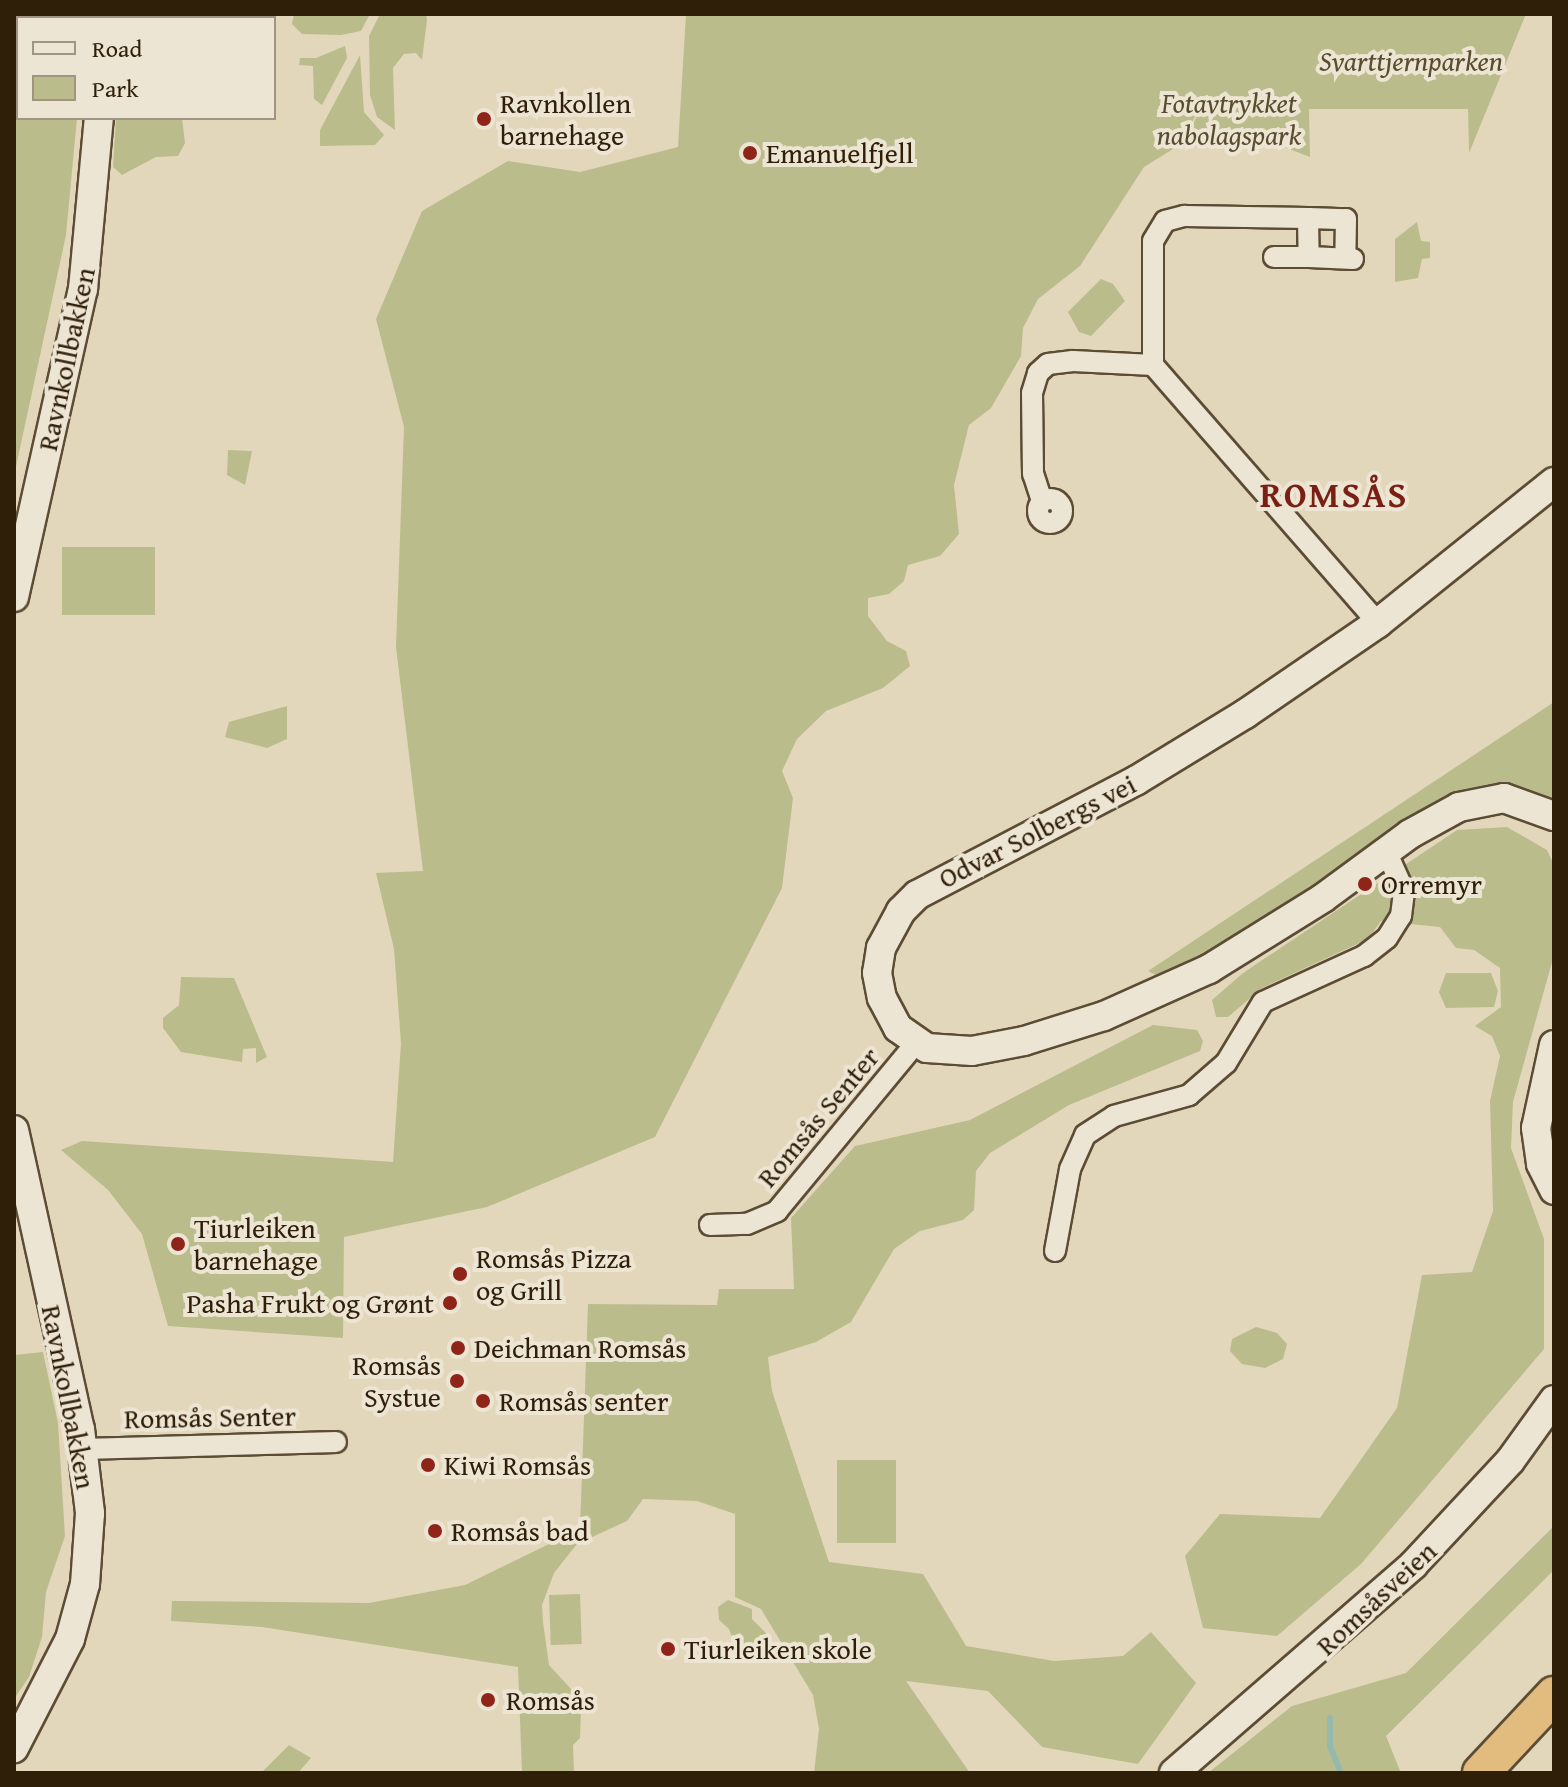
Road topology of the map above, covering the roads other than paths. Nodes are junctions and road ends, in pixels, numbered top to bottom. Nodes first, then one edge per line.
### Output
1 (99, 120) edge
2 (1308, 218) junction
3 (1274, 257) dead end
4 (1309, 257) junction
5 (1153, 365) junction
6 (1554, 482) edge
7 (1042, 501) dead end
8 (14, 597) edge
9 (1378, 623) junction
10 (1554, 816) edge
11 (1386, 851) junction
12 (916, 1043) junction
13 (1554, 1045) edge
14 (14, 1130) edge
15 (1554, 1190) edge
16 (710, 1225) dead end
17 (1055, 1251) dead end
18 (1554, 1400) edge
19 (336, 1442) dead end
20 (84, 1449) junction
21 (1554, 1695) edge
22 (14, 1748) edge
23 (1174, 1773) edge
24 (1481, 1773) edge

1 - 8 street, Ravnkollbakken
2 - 4 street
2 - 4 street
2 - 5 street
3 - 4 street
5 - 7 street
5 - 9 street
6 - 9 street, Odvar Solbergs vei
9 - 12 street, Odvar Solbergs vei
10 - 11 street
11 - 12 street
11 - 17 street
12 - 16 street, Romsås Senter
13 - 15 street
14 - 20 street, Ravnkollbakken
18 - 23 street, Romsåsveien
19 - 20 street, Romsås Senter
20 - 22 street, Ravnkollbakken
21 - 24 highway

